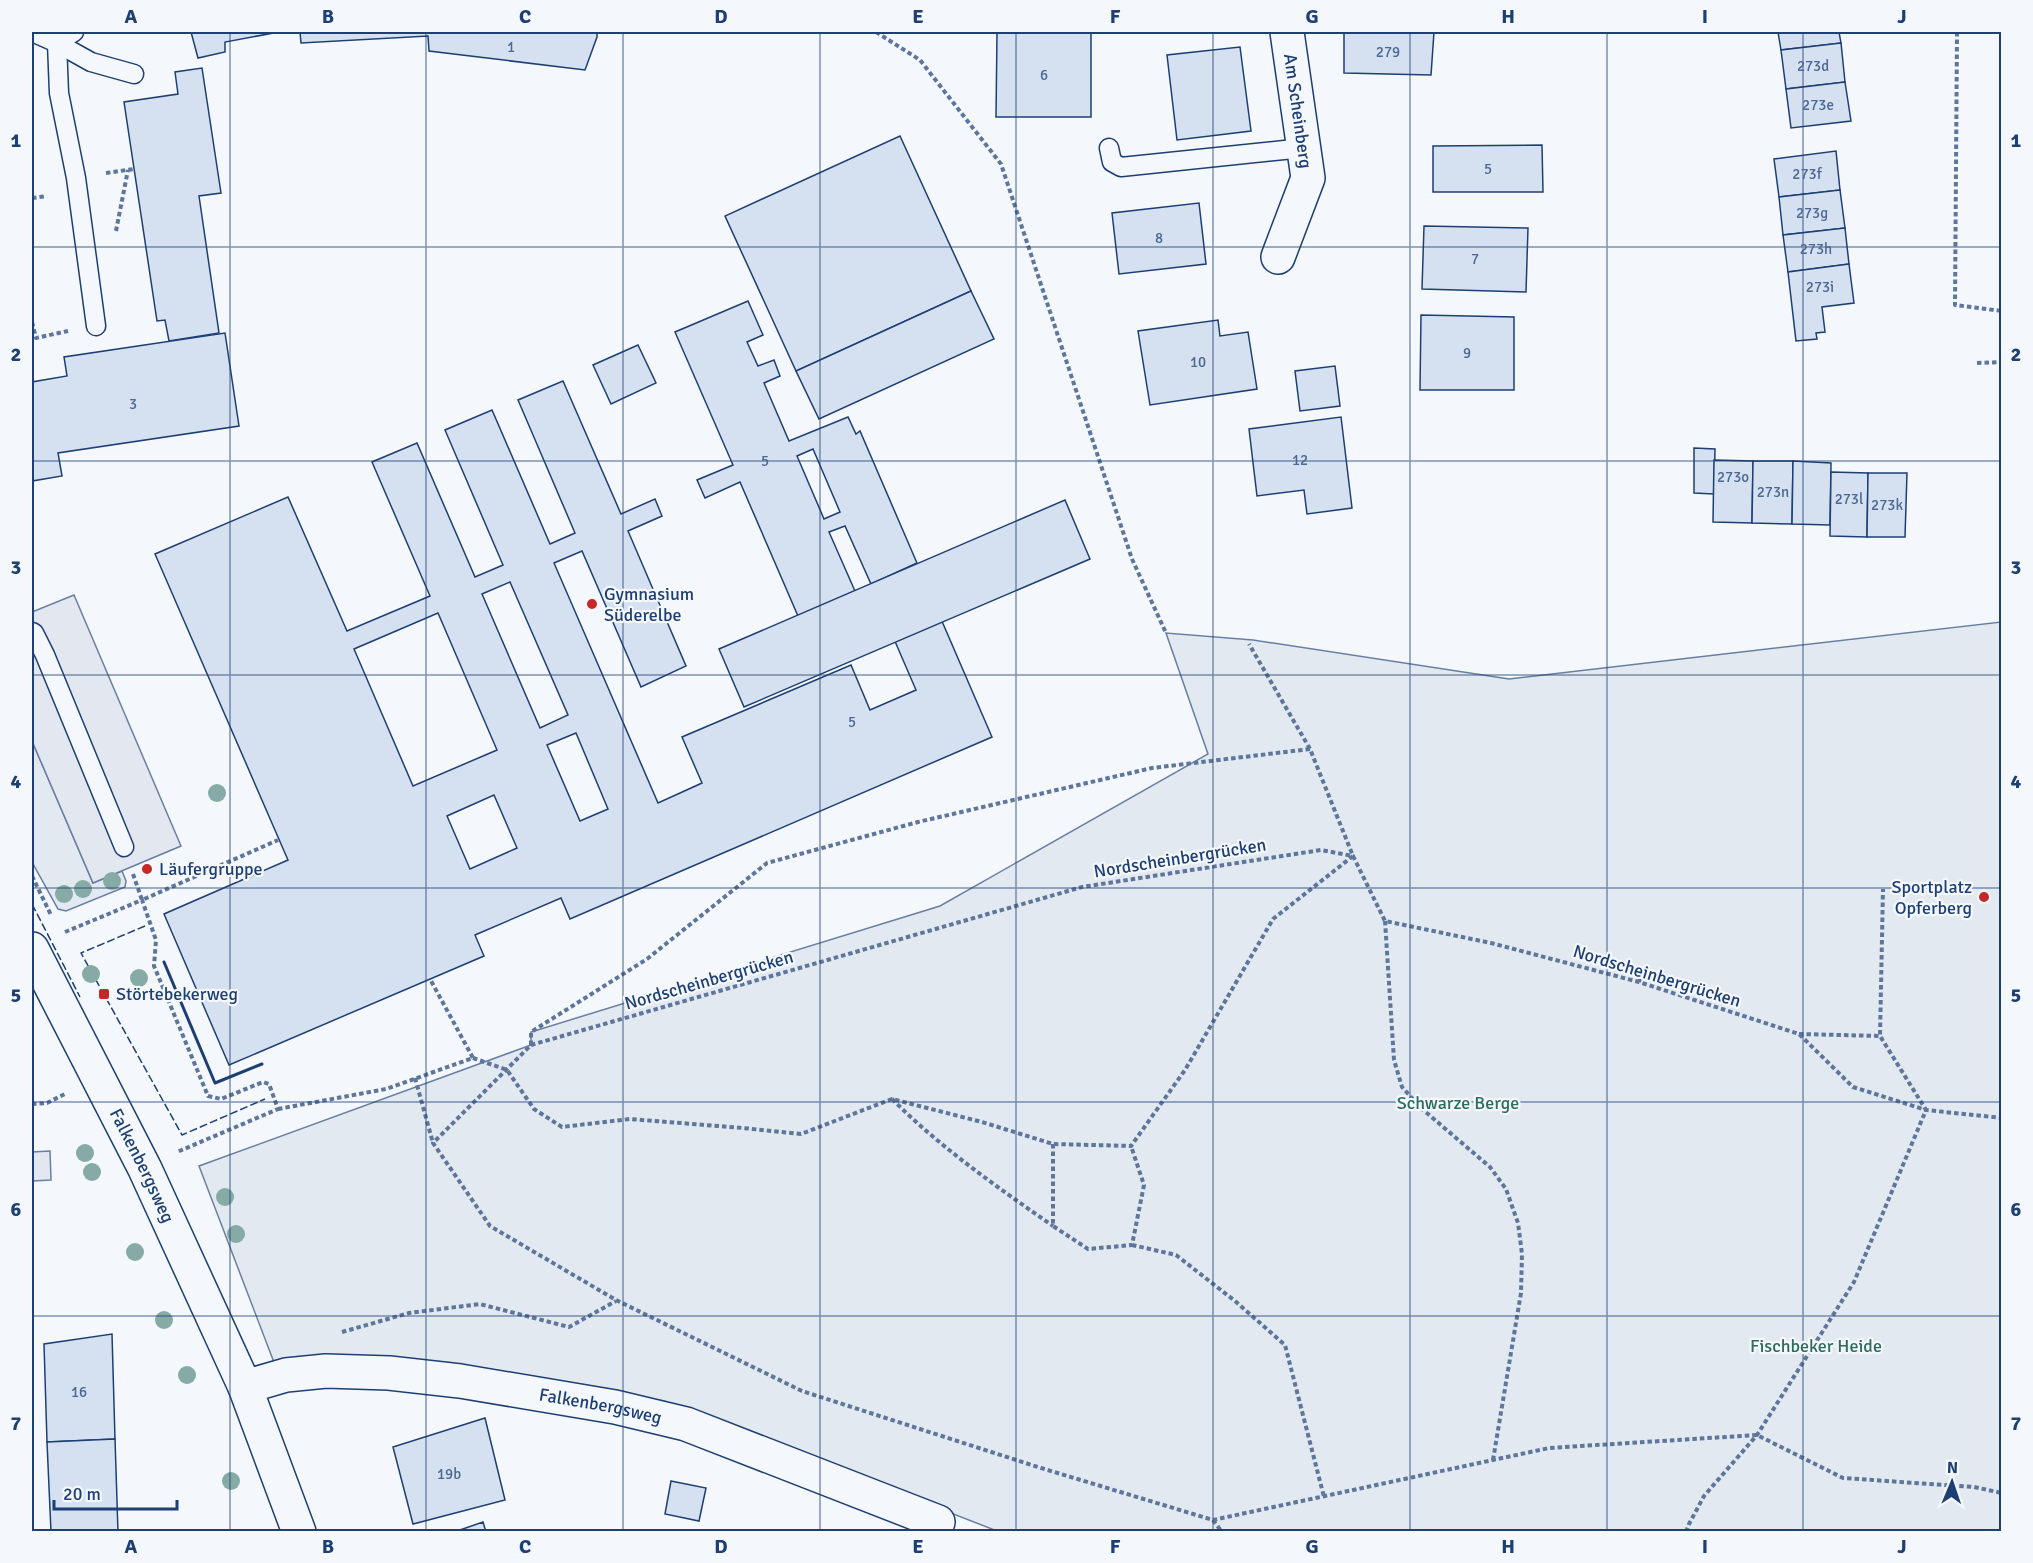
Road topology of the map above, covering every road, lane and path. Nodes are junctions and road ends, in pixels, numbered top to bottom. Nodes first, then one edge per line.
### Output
1 (32, 32) edge
2 (74, 32) edge
3 (876, 32) edge
4 (1287, 32) edge
5 (1957, 32) edge
6 (57, 43) junction
7 (134, 74) dead end
8 (1109, 148) dead end
9 (1303, 148) junction
10 (134, 169) dead end
11 (119, 171) dead end
12 (1278, 257) dead end
13 (2001, 311) edge
14 (32, 322) edge
15 (96, 326) joint
16 (34, 339) edge
17 (2001, 362) edge
18 (1977, 363) dead end
19 (32, 632) edge
20 (1166, 633) dead end
21 (1249, 644) dead end
22 (1310, 749) junction
23 (278, 840) dead end
24 (124, 847) dead end
25 (1353, 856) junction
26 (32, 876) edge
27 (1883, 889) dead end
28 (142, 900) junction
29 (1385, 921) junction
30 (56, 924) dead end
31 (61, 934) dead end
32 (32, 949) edge
33 (1642, 970) dead end
34 (430, 979) dead end
35 (1639, 982) junction
36 (1799, 1034) junction
37 (1880, 1036) junction
38 (531, 1045) junction
39 (473, 1058) junction
40 (507, 1070) junction
41 (415, 1078) junction
42 (892, 1099) junction
43 (278, 1109) junction
44 (1926, 1110) junction
45 (2001, 1118) edge
46 (433, 1143) junction
47 (1053, 1144) junction
48 (1131, 1146) junction
49 (145, 1169) junction
50 (1053, 1226) junction
51 (1132, 1245) junction
52 (616, 1300) junction
53 (326, 1371) junction
54 (245, 1387) junction
55 (1757, 1435) junction
56 (1493, 1460) junction
57 (2001, 1493) edge
58 (1324, 1497) junction
59 (1213, 1520) junction
60 (938, 1522) dead end
61 (299, 1532) edge
62 (1222, 1532) edge
63 (1686, 1532) edge

1 - 6 lane
2 - 6 lane
3 - 20 path
4 - 9 street, Am Scheinberg
5 - 13 path
6 - 7 lane
6 - 15 lane
8 - 9 lane
9 - 12 street, Am Scheinberg
10 - 11 path
14 - 16 path
15 - 16 path
17 - 18 path
19 - 24 lane
21 - 22 path
22 - 25 path
22 - 38 path
23 - 28 path
25 - 29 path
25 - 38 path, Nordscheinbergrücken
25 - 48 path
26 - 30 path
27 - 37 path
28 - 31 path
28 - 43 path
29 - 35 path, Nordscheinbergrücken
29 - 56 path
32 - 49 street, Falkenbergsweg
33 - 35 path
34 - 39 path
35 - 36 path, Nordscheinbergrücken
36 - 37 path, Nordscheinbergrücken
36 - 44 path, Nordscheinbergrücken
37 - 44 path
38 - 40 path
39 - 40 path
39 - 41 path
40 - 42 path
40 - 46 path
41 - 43 path
41 - 46 path
42 - 47 path
42 - 50 path
43 - 49 path
44 - 45 path, Nordscheinbergrücken
44 - 55 path
46 - 52 path
47 - 48 path
47 - 50 path
48 - 51 path
49 - 54 street, Falkenbergsweg
50 - 51 path
51 - 58 path
52 - 53 path
52 - 59 path
53 - 54 street, Falkenbergsweg
53 - 60 street, Falkenbergsweg
54 - 61 street, Falkenbergsweg
55 - 56 path
55 - 57 path
55 - 63 path
56 - 58 path
58 - 59 path
59 - 62 path

